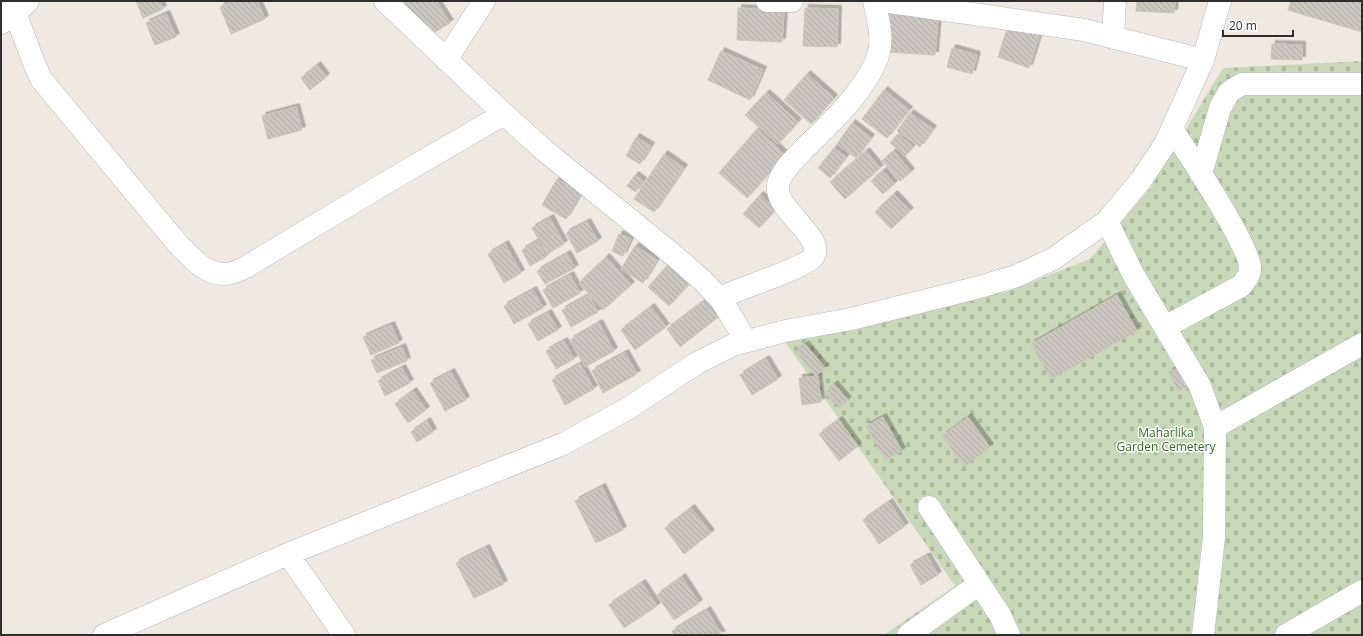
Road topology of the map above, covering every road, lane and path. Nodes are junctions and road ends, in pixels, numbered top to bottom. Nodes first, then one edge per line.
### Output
1 (385, 1) edge
2 (484, 1) edge
3 (767, 1) edge
4 (792, 1) edge
5 (874, 1) edge
6 (883, 1) edge
7 (1115, 1) edge
8 (1220, 1) edge
9 (13, 10) edge
10 (1113, 38) junction
11 (446, 60) junction
12 (1202, 60) junction
13 (1362, 84) edge
14 (504, 114) junction
15 (1172, 129) junction
16 (1201, 174) junction
17 (1107, 220) junction
18 (720, 298) junction
19 (1165, 327) junction
20 (746, 341) junction
21 (1362, 344) edge
22 (1215, 427) junction
23 (930, 508) dead end
24 (288, 554) junction
25 (979, 584) junction
26 (1362, 591) edge
27 (117, 633) edge
28 (344, 635) edge
29 (908, 635) edge
30 (1009, 635) edge
31 (1203, 635) edge
32 (1286, 635) edge

1 - 11 street
2 - 11 street
3 - 4 street
5 - 18 street
6 - 10 street
7 - 10 street
8 - 12 street
9 - 14 street
10 - 12 street
11 - 14 street
12 - 15 street
13 - 16 street
14 - 18 street
15 - 16 street
15 - 17 street
16 - 19 street
17 - 19 street
17 - 20 street
18 - 20 street
19 - 22 street
20 - 24 street
21 - 22 street
22 - 31 street
23 - 25 street
24 - 27 street
24 - 28 street
25 - 29 street
25 - 30 street
26 - 32 street

